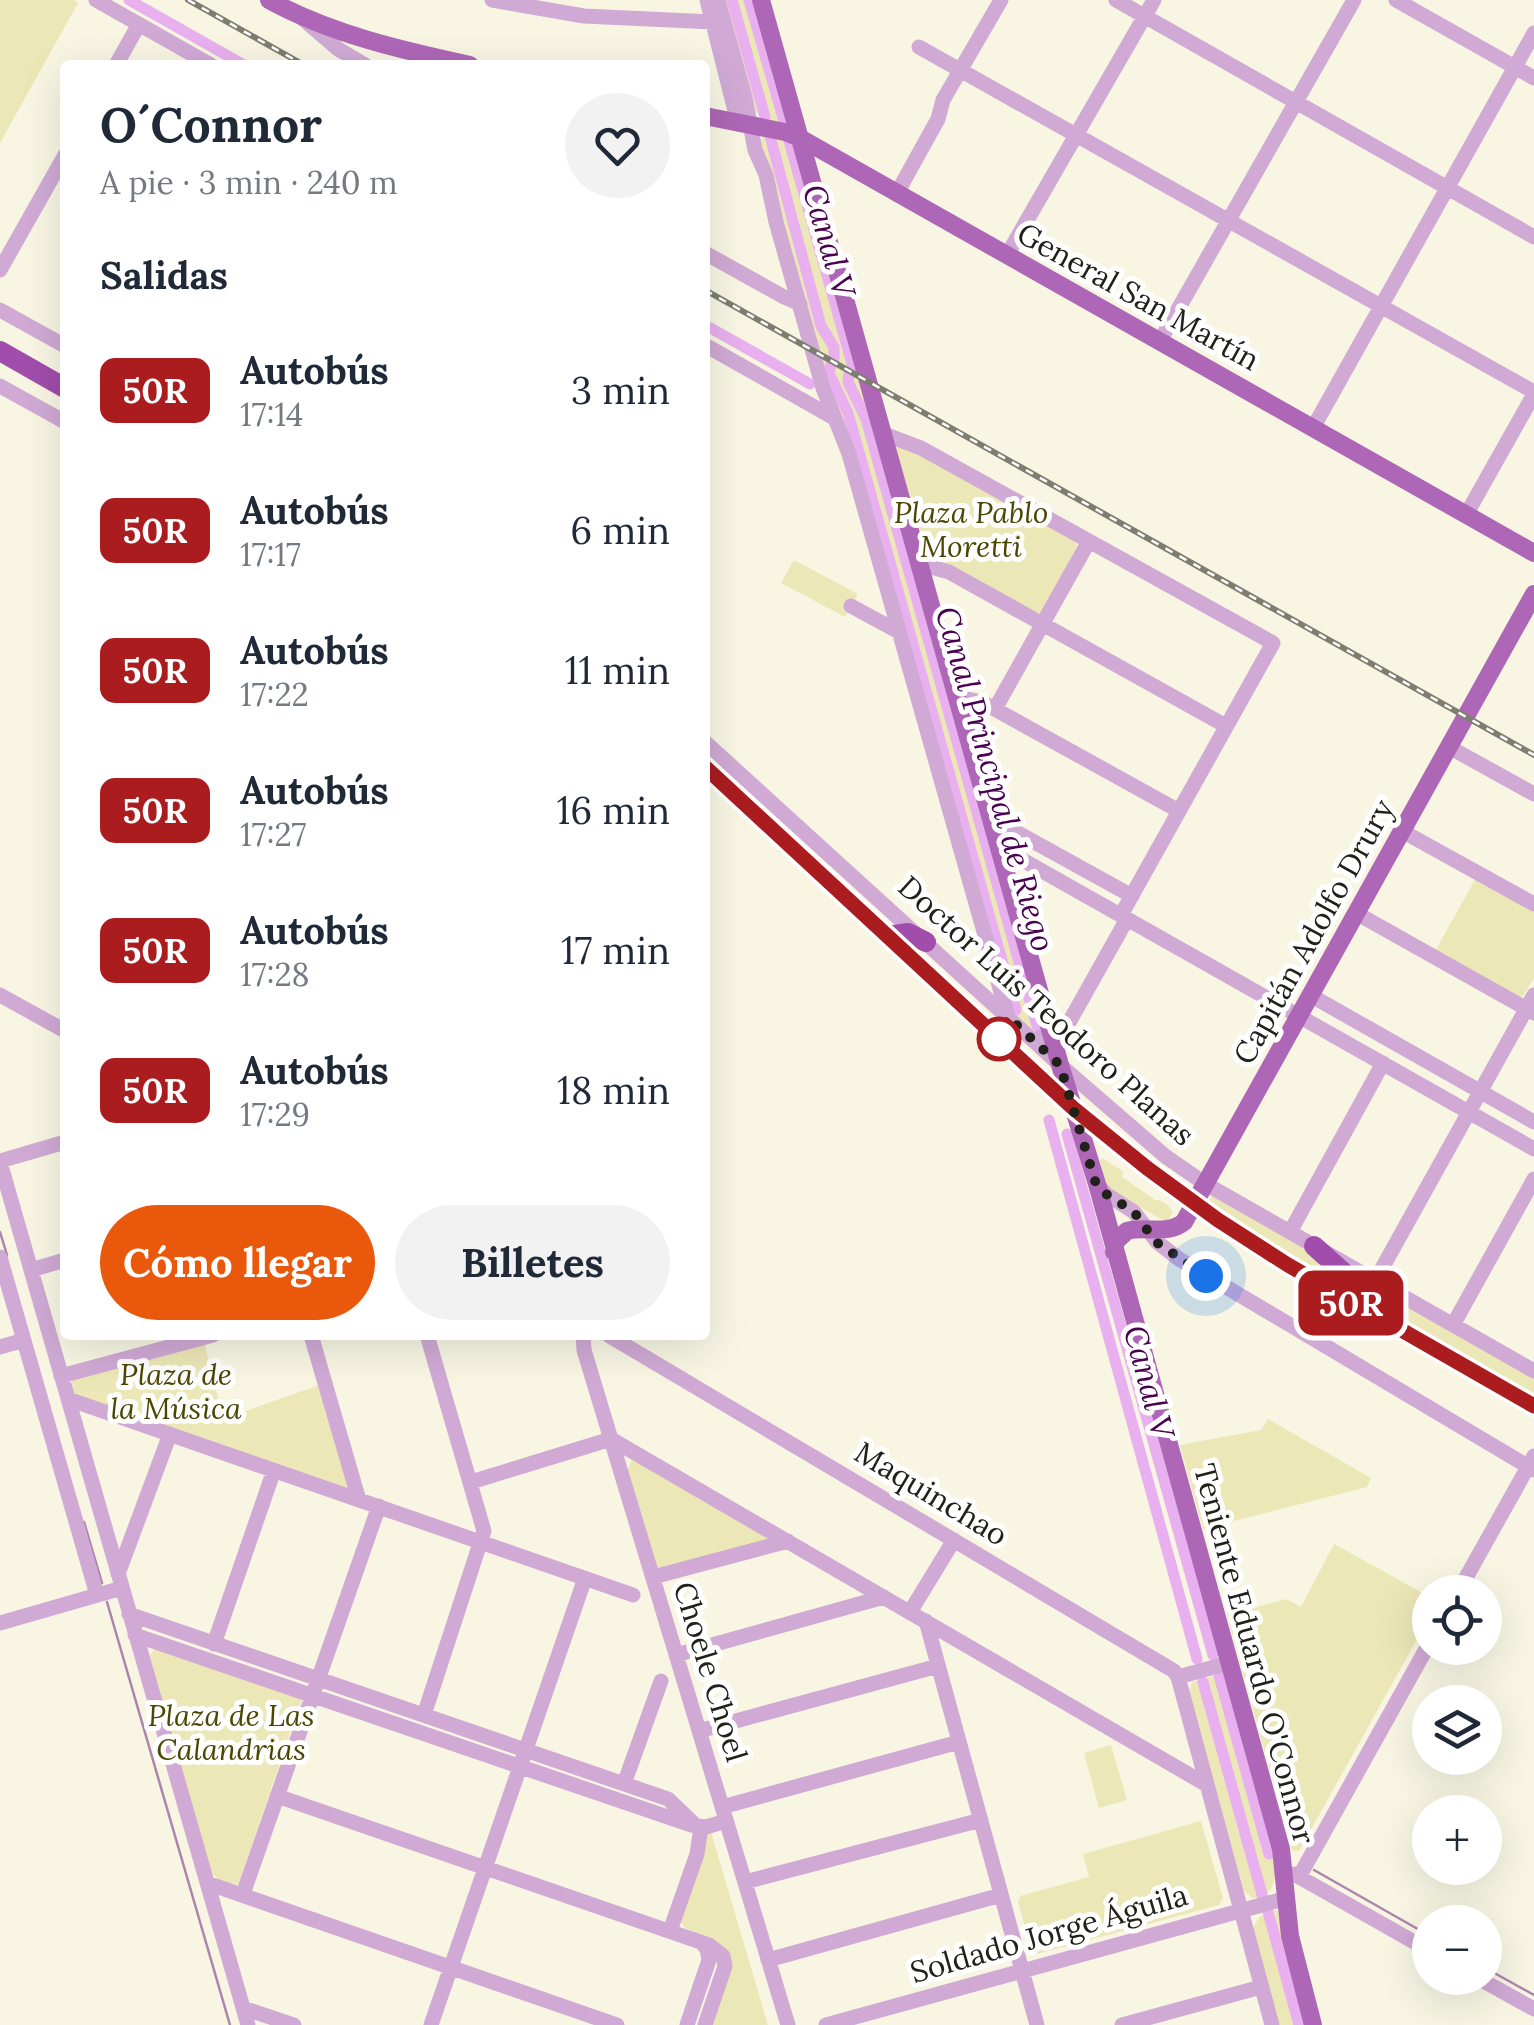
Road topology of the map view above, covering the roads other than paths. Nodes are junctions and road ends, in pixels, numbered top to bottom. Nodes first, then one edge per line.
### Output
1 (96, 0) edge
2 (269, 0) edge
3 (492, 0) edge
4 (706, 0) edge
5 (718, 0) edge
6 (762, 0) edge
7 (1000, 0) edge
8 (1116, 0) edge
9 (1154, 0) edge
10 (1354, 0) edge
11 (1396, 0) edge
12 (300, 15) junction
13 (1145, 16) junction
14 (713, 22) junction
15 (139, 24) junction
16 (1534, 33) edge
17 (920, 46) dead end
18 (119, 60) edge
19 (202, 60) edge
20 (357, 60) edge
21 (440, 60) edge
22 (1515, 67) junction
23 (961, 70) junction
24 (1534, 78) edge
25 (1296, 102) junction
26 (710, 117) edge
27 (744, 124) junction
28 (1076, 135) junction
29 (800, 138) junction
30 (836, 158) junction
31 (60, 167) edge
32 (810, 173) junction
33 (1448, 188) junction
34 (898, 192) junction
35 (1228, 220) junction
36 (1534, 237) edge
37 (1007, 254) junction
38 (710, 256) edge
39 (0, 270) edge
40 (800, 304) junction
41 (1381, 306) junction
42 (0, 310) edge
43 (0, 337) edge
44 (1160, 341) junction
45 (60, 343) edge
46 (710, 348) edge
47 (0, 351) edge
48 (60, 371) edge
49 (60, 385) edge
50 (0, 386) edge
51 (1534, 393) edge
52 (834, 418) junction
53 (60, 419) edge
54 (1313, 428) junction
55 (884, 434) junction
56 (1466, 514) junction
57 (1089, 541) junction
58 (1534, 553) edge
59 (921, 564) junction
60 (1534, 594) edge
61 (851, 606) dead end
62 (1043, 624) junction
63 (899, 632) junction
64 (958, 697) junction
65 (995, 709) junction
66 (1226, 726) junction
67 (1449, 746) junction
68 (710, 747) edge
69 (710, 772) edge
70 (710, 789) edge
71 (1534, 794) edge
72 (1179, 811) junction
73 (992, 818) junction
74 (1402, 831) junction
75 (1002, 857) junction
76 (1132, 896) junction
77 (1534, 904) edge
78 (1356, 914) junction
79 (1124, 917) junction
80 (888, 936) junction
81 (926, 942) junction
82 (994, 971) junction
83 (973, 985) junction
84 (0, 994) edge
85 (1310, 995) junction
86 (1532, 1005) edge
87 (1298, 1015) junction
88 (1008, 1017) junction
89 (60, 1028) edge
90 (1052, 1035) junction
91 (1032, 1039) junction
92 (1383, 1063) junction
93 (1060, 1065) junction
94 (1480, 1092) junction
95 (1093, 1093) junction
96 (1073, 1108) junction
97 (1469, 1112) junction
98 (1534, 1122) edge
99 (1080, 1130) junction
100 (60, 1144) edge
101 (1534, 1149) edge
102 (0, 1162) edge
103 (1534, 1179) edge
104 (1204, 1183) junction
105 (1096, 1184) junction
106 (1191, 1208) junction
107 (1146, 1229) junction
108 (1290, 1232) junction
109 (1314, 1246) junction
110 (1114, 1252) junction
111 (0, 1256) edge
112 (60, 1261) edge
113 (31, 1270) junction
114 (1376, 1280) junction
115 (1453, 1325) junction
116 (24, 1340) junction
117 (194, 1340) edge
118 (312, 1340) edge
119 (428, 1340) edge
120 (583, 1340) edge
121 (616, 1340) edge
122 (0, 1348) edge
123 (1432, 1349) junction
124 (1533, 1369) edge
125 (61, 1376) junction
126 (68, 1398) junction
127 (1534, 1406) edge
128 (1534, 1420) edge
129 (170, 1434) junction
130 (611, 1439) junction
131 (1532, 1464) edge
132 (274, 1470) junction
133 (471, 1482) junction
134 (359, 1500) junction
135 (378, 1506) junction
136 (954, 1540) junction
137 (788, 1541) junction
138 (482, 1542) junction
139 (1468, 1575) edge
140 (652, 1577) junction
141 (585, 1578) junction
142 (120, 1581) junction
143 (632, 1594) dead end
144 (97, 1595) junction
145 (884, 1597) junction
146 (910, 1612) junction
147 (129, 1614) junction
148 (926, 1621) junction
149 (0, 1623) edge
150 (135, 1635) junction
151 (214, 1644) junction
152 (676, 1655) junction
153 (1229, 1662) junction
154 (1416, 1665) edge
155 (938, 1666) junction
156 (1178, 1677) junction
157 (661, 1680) dead end
158 (315, 1687) junction
159 (424, 1715) junction
160 (699, 1731) junction
161 (959, 1742) junction
162 (523, 1758) junction
163 (624, 1784) junction
164 (1207, 1785) junction
165 (277, 1796) junction
166 (724, 1814) junction
167 (981, 1820) junction
168 (698, 1826) junction
169 (486, 1867) junction
170 (1292, 1872) junction
171 (745, 1882) junction
172 (207, 1883) junction
173 (243, 1894) junction
174 (1001, 1895) junction
175 (1286, 1898) junction
176 (1240, 1909) junction
177 (670, 1931) junction
178 (698, 1940) junction
179 (1412, 1940) edge
180 (768, 1960) junction
181 (451, 1967) junction
182 (1022, 1970) junction
183 (1262, 1987) junction
184 (1502, 1992) edge
185 (243, 2008) junction
186 (1534, 2010) edge
187 (248, 2025) edge
188 (294, 2025) edge
189 (431, 2025) edge
190 (617, 2025) edge
191 (687, 2025) edge
192 (706, 2025) edge
193 (788, 2025) edge
194 (826, 2025) edge
195 (1037, 2025) edge
196 (1122, 2025) edge
197 (1272, 2025) edge
198 (1313, 2025) edge

1 - 15 street
2 - 12 main road
3 - 14 street
4 - 14 street
5 - 27 street
6 - 29 main road, Teniente Eduardo O'Connor
7 - 23 street
8 - 13 street
9 - 13 street
10 - 25 street
11 - 22 street
12 - 20 street
12 - 21 main road
13 - 25 street
13 - 28 street
14 - 27 street
15 - 18 street
15 - 19 street
16 - 22 street
17 - 23 street
22 - 24 street
22 - 33 street
23 - 28 street
23 - 34 street
25 - 33 street
25 - 35 street
26 - 27 main road, General San Martín
27 - 29 main road, General San Martín
27 - 40 street
28 - 35 street
28 - 37 street
29 - 30 main road, General San Martín
29 - 32 main road, Teniente Eduardo O'Connor
30 - 32 main road
30 - 34 main road, General San Martín
31 - 39 street
32 - 55 main road, Teniente Eduardo O'Connor
33 - 36 street
33 - 41 street
34 - 37 main road, General San Martín
35 - 41 street
35 - 44 street
37 - 44 main road, General San Martín
38 - 40 street
40 - 52 street
41 - 51 street
41 - 54 street
42 - 45 street
43 - 48 highway
44 - 54 main road, General San Martín
46 - 52 street
47 - 49 highway
50 - 53 street
51 - 56 street
52 - 63 street
54 - 56 main road, General San Martín
55 - 57 street
55 - 59 main road, Teniente Eduardo O'Connor
56 - 58 main road, General San Martín
57 - 62 street
57 - 66 street
59 - 62 street
59 - 64 main road, Teniente Eduardo O'Connor
60 - 67 main road, Capitán Adolfo Drury
61 - 63 street
62 - 65 street
62 - 66 street
63 - 82 street
64 - 65 street
64 - 73 main road, Teniente Eduardo O'Connor
65 - 72 street
66 - 72 street
67 - 71 street
67 - 74 main road, Capitán Adolfo Drury
68 - 81 street, Doctor Luis Teodoro Planas
69 - 80 highway
70 - 99 highway
72 - 76 street
73 - 75 main road, Teniente Eduardo O'Connor
73 - 76 street
74 - 77 street
74 - 78 main road, Capitán Adolfo Drury
75 - 79 street
75 - 90 main road, Teniente Eduardo O'Connor
76 - 79 street
78 - 85 main road, Capitán Adolfo Drury
78 - 86 street
79 - 87 street
79 - 90 street
80 - 81 highway
80 - 96 highway
81 - 83 street, Doctor Luis Teodoro Planas
82 - 83 street
82 - 88 street
83 - 88 street, Doctor Luis Teodoro Planas
84 - 89 street
85 - 87 main road, Capitán Adolfo Drury
85 - 94 street
86 - 94 street
87 - 92 street
87 - 104 main road, Capitán Adolfo Drury
88 - 91 street, Doctor Luis Teodoro Planas
90 - 91 street
90 - 93 main road, Teniente Eduardo O'Connor
91 - 93 street, Doctor Luis Teodoro Planas
92 - 97 street
92 - 108 street
93 - 95 street, Doctor Luis Teodoro Planas
93 - 96 main road, Teniente Eduardo O'Connor
94 - 97 street
94 - 98 street
95 - 96 street
95 - 104 street, Doctor Luis Teodoro Planas
96 - 99 main road, Teniente Eduardo O'Connor
96 - 106 highway
97 - 101 street
97 - 114 street
99 - 105 main road, Teniente Eduardo O'Connor
99 - 106 highway
100 - 102 street
102 - 113 street
103 - 115 street
104 - 106 main road, Capitán Adolfo Drury
104 - 108 street, Doctor Luis Teodoro Planas
105 - 107 street
105 - 110 main road, Teniente Eduardo O'Connor
106 - 107 main road
106 - 123 highway
106 - 128 highway
107 - 110 main road
107 - 131 street
108 - 109 street, Doctor Luis Teodoro Planas
109 - 114 street, Doctor Luis Teodoro Planas
109 - 123 highway
110 - 153 main road, Teniente Eduardo O'Connor
111 - 116 street
112 - 113 street
113 - 125 street
114 - 115 street, Doctor Luis Teodoro Planas
115 - 124 street, Doctor Luis Teodoro Planas
116 - 122 street
116 - 144 street
117 - 125 street
118 - 134 street
119 - 133 street
120 - 130 street, Choele Choel
121 - 136 street, Maquinchao
123 - 127 highway
125 - 126 street
126 - 129 street
126 - 142 street
129 - 132 street
129 - 142 street
130 - 133 street
130 - 137 street
130 - 140 street, Choele Choel
131 - 139 street
132 - 134 street
132 - 151 street
133 - 138 street
134 - 135 street
135 - 138 street
135 - 158 street
136 - 146 street
136 - 156 street, Maquinchao
137 - 140 street
137 - 145 street
138 - 141 street
138 - 159 street
140 - 152 street, Choele Choel
141 - 143 street
141 - 162 street
142 - 144 street
142 - 147 street
144 - 149 street
145 - 146 street
145 - 152 street
146 - 148 street
147 - 150 street
147 - 151 street
148 - 155 street
148 - 164 street
150 - 158 street
150 - 172 street
151 - 158 street
152 - 160 street, Choele Choel
153 - 156 street
153 - 170 main road, Teniente Eduardo O'Connor
154 - 170 street
155 - 160 street
155 - 161 street
156 - 164 street
157 - 163 street
158 - 159 street
158 - 162 street
158 - 165 street
159 - 162 street
160 - 166 street, Choele Choel
161 - 166 street
161 - 167 street
162 - 163 street
162 - 168 street
162 - 169 street
163 - 168 street
164 - 176 street
165 - 169 street
165 - 173 street
166 - 168 street
166 - 171 street, Choele Choel
167 - 171 street
167 - 174 street
168 - 177 street
169 - 177 street
169 - 181 street
170 - 175 main road, Teniente Eduardo O'Connor
170 - 179 street
171 - 180 street, Choele Choel
172 - 173 street
172 - 185 street
173 - 181 street
174 - 180 street
174 - 182 street
175 - 176 street, Soldado Jorge Águila
175 - 198 main road, Teniente Eduardo O'Connor
176 - 182 street, Soldado Jorge Águila
176 - 183 street
177 - 178 street
178 - 191 street
178 - 192 street
180 - 193 street, Choele Choel
181 - 189 street
181 - 190 street
182 - 194 street, Soldado Jorge Águila
182 - 195 street
183 - 196 street
183 - 197 street
184 - 186 street
185 - 187 street
185 - 188 street

